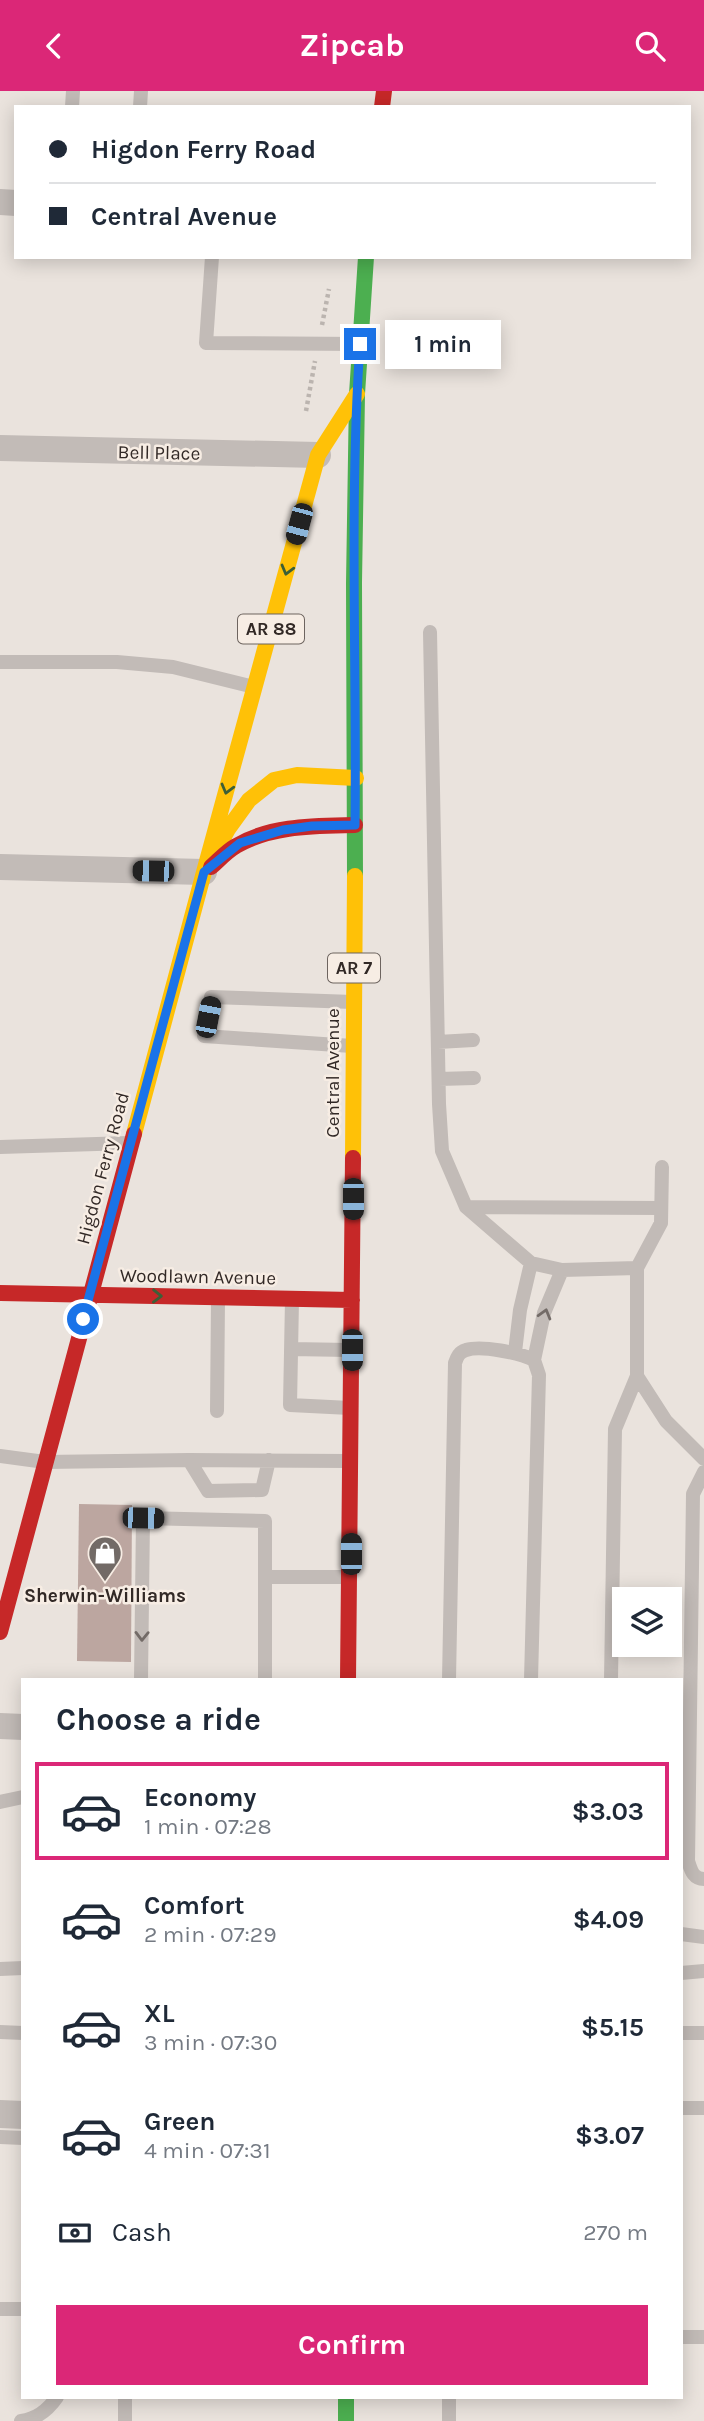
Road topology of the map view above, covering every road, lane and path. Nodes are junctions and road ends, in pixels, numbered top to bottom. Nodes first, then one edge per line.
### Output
1 (212, 259) edge
2 (366, 259) edge
3 (360, 344) junction
4 (357, 394) junction
5 (0, 448) edge
6 (318, 455) junction
7 (430, 632) dead end
8 (0, 662) edge
9 (255, 687) junction
10 (356, 778) junction
11 (355, 825) junction
12 (0, 867) edge
13 (204, 872) junction
14 (353, 1002) junction
15 (474, 1040) dead end
16 (438, 1042) junction
17 (354, 1046) junction
18 (474, 1078) dead end
19 (439, 1079) junction
20 (131, 1143) junction
21 (0, 1147) edge
22 (663, 1167) dead end
23 (466, 1207) junction
24 (661, 1208) junction
25 (531, 1263) junction
26 (637, 1268) junction
27 (562, 1270) junction
28 (0, 1293) edge
29 (89, 1295) junction
30 (218, 1297) junction
31 (292, 1299) junction
32 (352, 1300) junction
33 (291, 1349) junction
34 (352, 1350) junction
35 (515, 1352) junction
36 (534, 1360) junction
37 (637, 1375) junction
38 (352, 1409) junction
39 (217, 1411) dead end
40 (0, 1456) edge
41 (704, 1458) edge
42 (189, 1459) junction
43 (269, 1460) junction
44 (352, 1461) junction
45 (45, 1462) junction
46 (704, 1472) edge
47 (265, 1577) junction
48 (351, 1577) junction
49 (0, 1632) edge
50 (141, 1678) edge
51 (265, 1678) edge
52 (348, 1678) edge
53 (449, 1678) edge
54 (531, 1678) edge
55 (611, 1678) edge
56 (0, 1726) edge
57 (21, 1727) edge
58 (21, 1797) edge
59 (0, 1802) edge
60 (704, 1879) edge
61 (683, 1934) edge
62 (704, 1937) edge
63 (21, 1968) edge
64 (0, 1969) edge
65 (704, 1971) edge
66 (683, 1973) edge
67 (0, 2032) edge
68 (21, 2033) edge
69 (683, 2033) edge
70 (704, 2033) edge
71 (0, 2106) edge
72 (21, 2108) edge
73 (683, 2108) edge
74 (704, 2108) edge
75 (0, 2121) edge
76 (21, 2122) edge
77 (0, 2137) edge
78 (21, 2138) edge
79 (0, 2309) edge
80 (21, 2309) edge
81 (683, 2337) edge
82 (704, 2337) edge
83 (55, 2399) edge
84 (125, 2399) edge
85 (346, 2399) edge
86 (449, 2399) edge
87 (21, 2421) edge
88 (125, 2421) edge
89 (346, 2421) edge
90 (449, 2421) edge

1 - 3 lane
2 - 3 main road, Central Avenue / AR 7
3 - 4 main road, Central Avenue / AR 7
4 - 6 main road, AR 88
4 - 10 main road, Central Avenue / AR 7
5 - 6 street, Bell Place
6 -> 9 main road, AR 88
7 - 16 lane
8 - 9 lane
9 -> 13 main road, AR 88
10 - 11 main road, Central Avenue / AR 7
10 - 13 main road
11 - 13 main road
11 - 14 main road, Central Avenue / AR 7
12 - 13 street
13 - 20 main road, Higdon Ferry Road / AR 88
14 - 17 main road, Central Avenue / AR 7
14 - 17 lane
15 - 16 lane
16 - 19 lane
17 - 32 main road, Central Avenue / AR 7
18 - 19 lane
19 - 23 lane
20 - 21 lane
20 - 29 main road, Higdon Ferry Road / AR 88
22 - 24 lane
23 - 24 lane
23 - 25 lane
24 - 26 lane
25 - 27 lane
25 - 35 lane
26 - 27 lane
26 - 37 lane
36 -> 27 lane
28 - 29 main road, Woodlawn Avenue
29 -> 30 main road, Woodlawn Avenue
29 - 45 main road, Higdon Ferry Road / AR 88
30 - 31 main road, Woodlawn Avenue
30 - 39 lane
31 - 32 main road, Woodlawn Avenue
31 - 33 lane
32 - 34 main road, Central Avenue / AR 7
33 - 34 lane
33 - 38 lane
34 - 38 main road, Central Avenue / AR 7
35 - 36 lane
35 - 53 lane
36 - 54 lane
37 - 41 lane
37 - 55 lane
38 - 44 main road, Central Avenue / AR 7
40 - 45 lane
42 - 43 lane
42 - 43 lane
42 - 45 lane
43 - 44 lane
44 - 48 main road, Central Avenue / AR 7
45 - 49 main road, Higdon Ferry Road / AR 88
46 - 60 lane
47 - 48 lane
47 -> 50 lane
47 - 51 lane
48 - 52 main road, Central Avenue / AR 7
56 - 57 street
58 - 59 lane
61 - 62 lane
63 - 64 lane
65 - 66 lane
67 - 68 lane
69 - 70 lane
71 - 72 lane
73 - 74 lane
75 - 76 lane
77 - 78 lane
79 - 80 lane
81 - 82 lane
83 - 87 lane
84 - 88 lane
85 - 89 main road
86 - 90 lane

